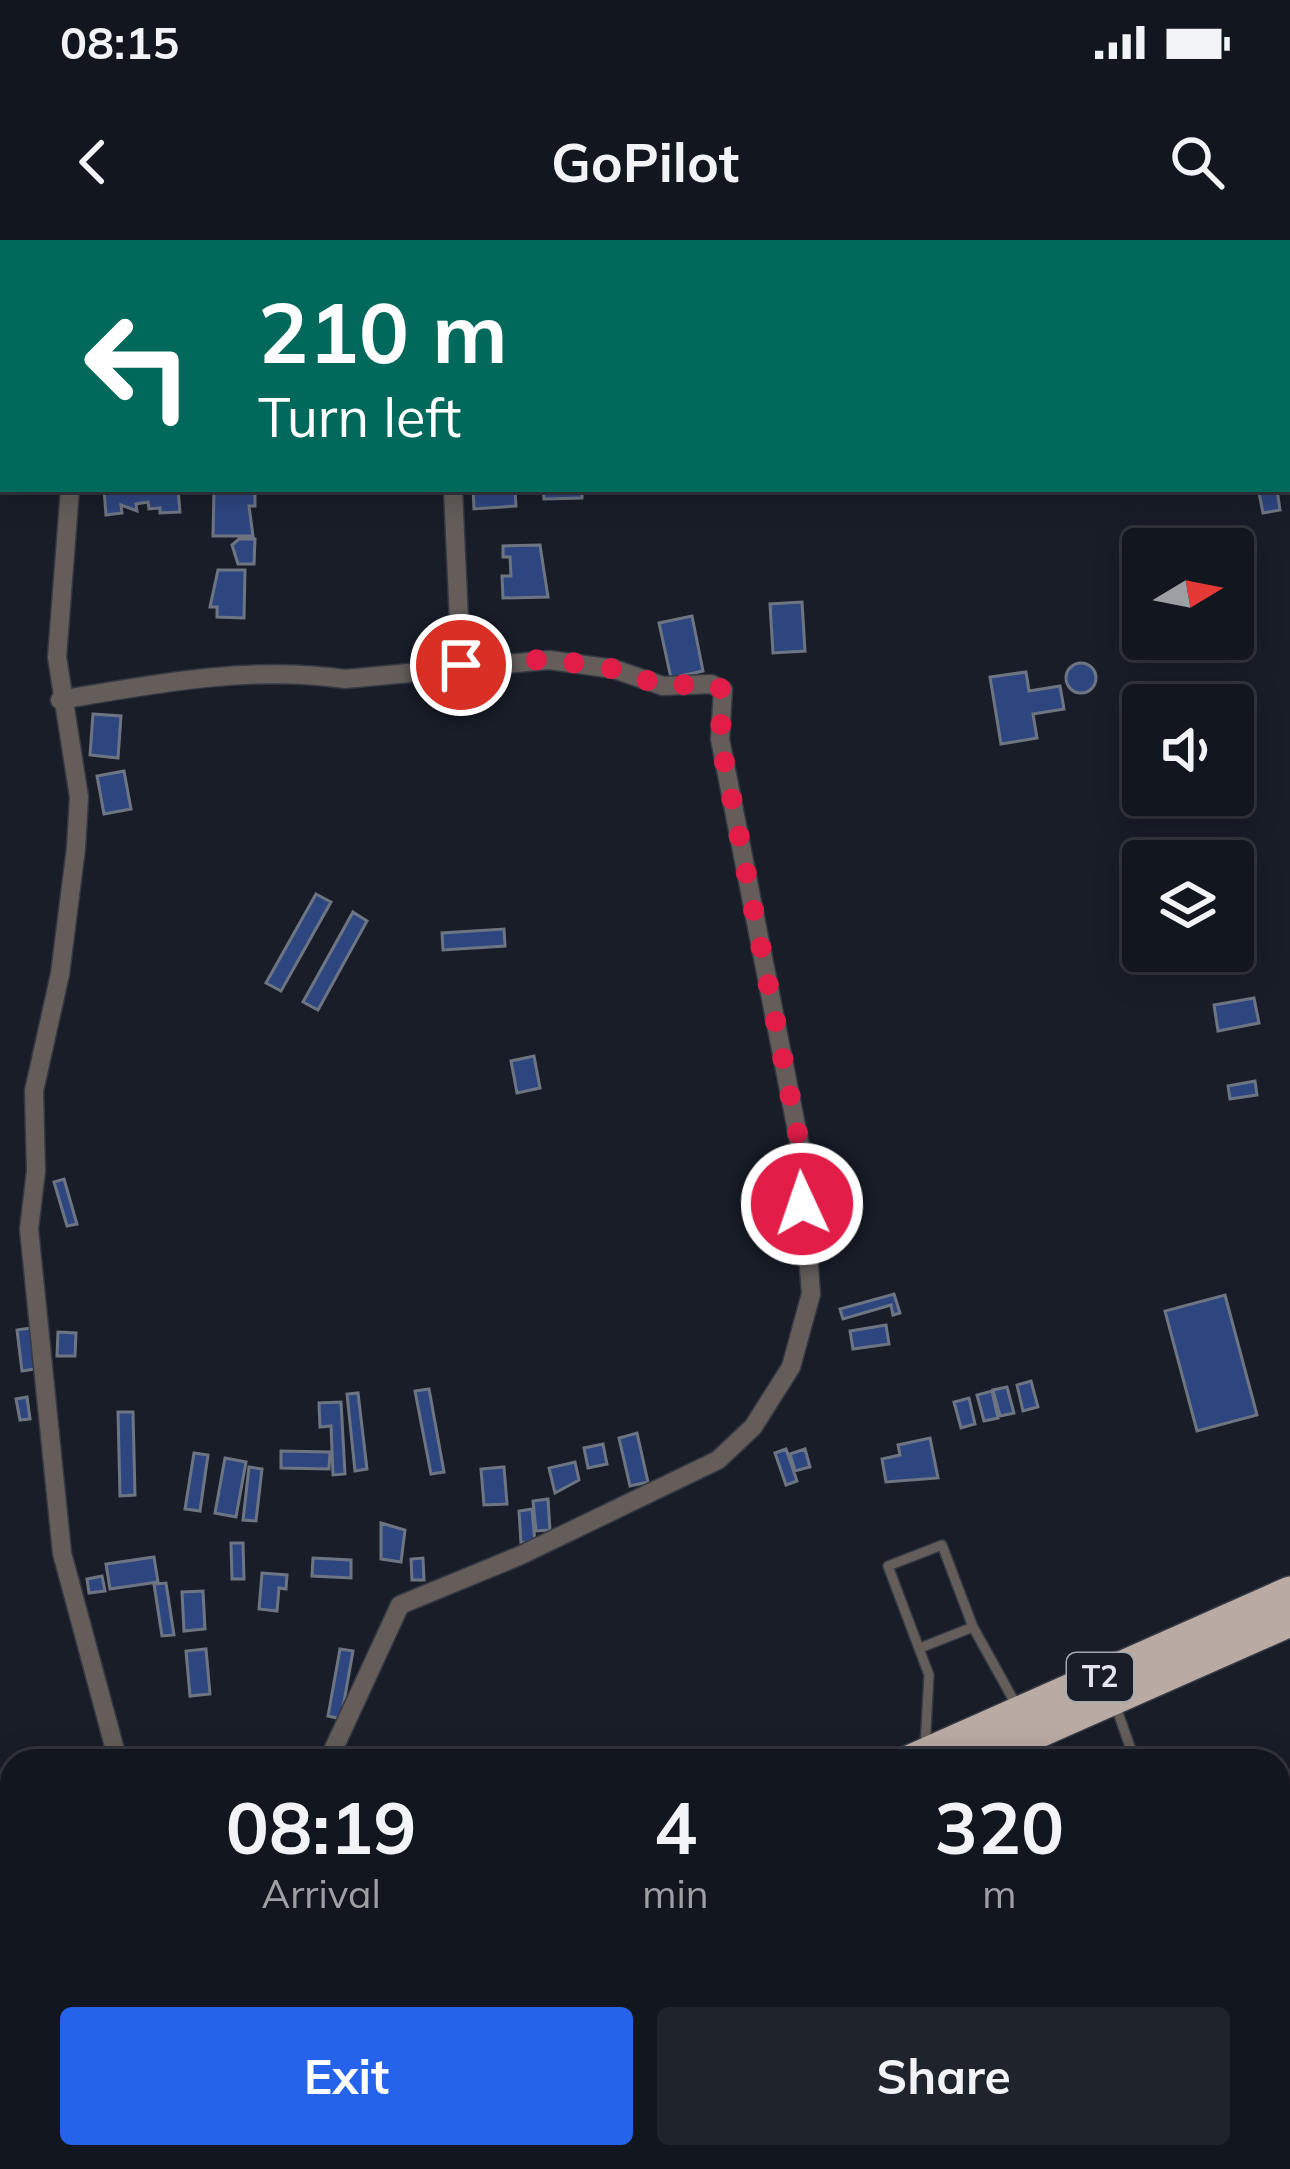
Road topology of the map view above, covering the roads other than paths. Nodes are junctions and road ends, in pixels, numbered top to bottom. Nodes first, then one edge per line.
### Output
1 (70, 492) edge
2 (454, 492) edge
3 (461, 665) junction
4 (60, 700) junction
5 (1290, 1594) edge
6 (1290, 1620) edge
7 (974, 1627) junction
8 (920, 1648) junction
9 (1113, 1698) junction
10 (1022, 1712) junction
11 (115, 1749) edge
12 (334, 1749) edge
13 (918, 1749) edge
14 (938, 1749) edge
15 (998, 1749) edge
16 (1131, 1749) edge

1 - 4 street
2 - 3 street
3 - 4 street
3 - 12 street
4 - 11 street
5 - 10 highway, T2
6 - 9 highway, T2
7 - 8 lane
7 - 8 lane
7 - 10 lane
8 - 13 lane
9 - 15 highway, T2
9 - 16 lane
10 - 14 highway, T2

